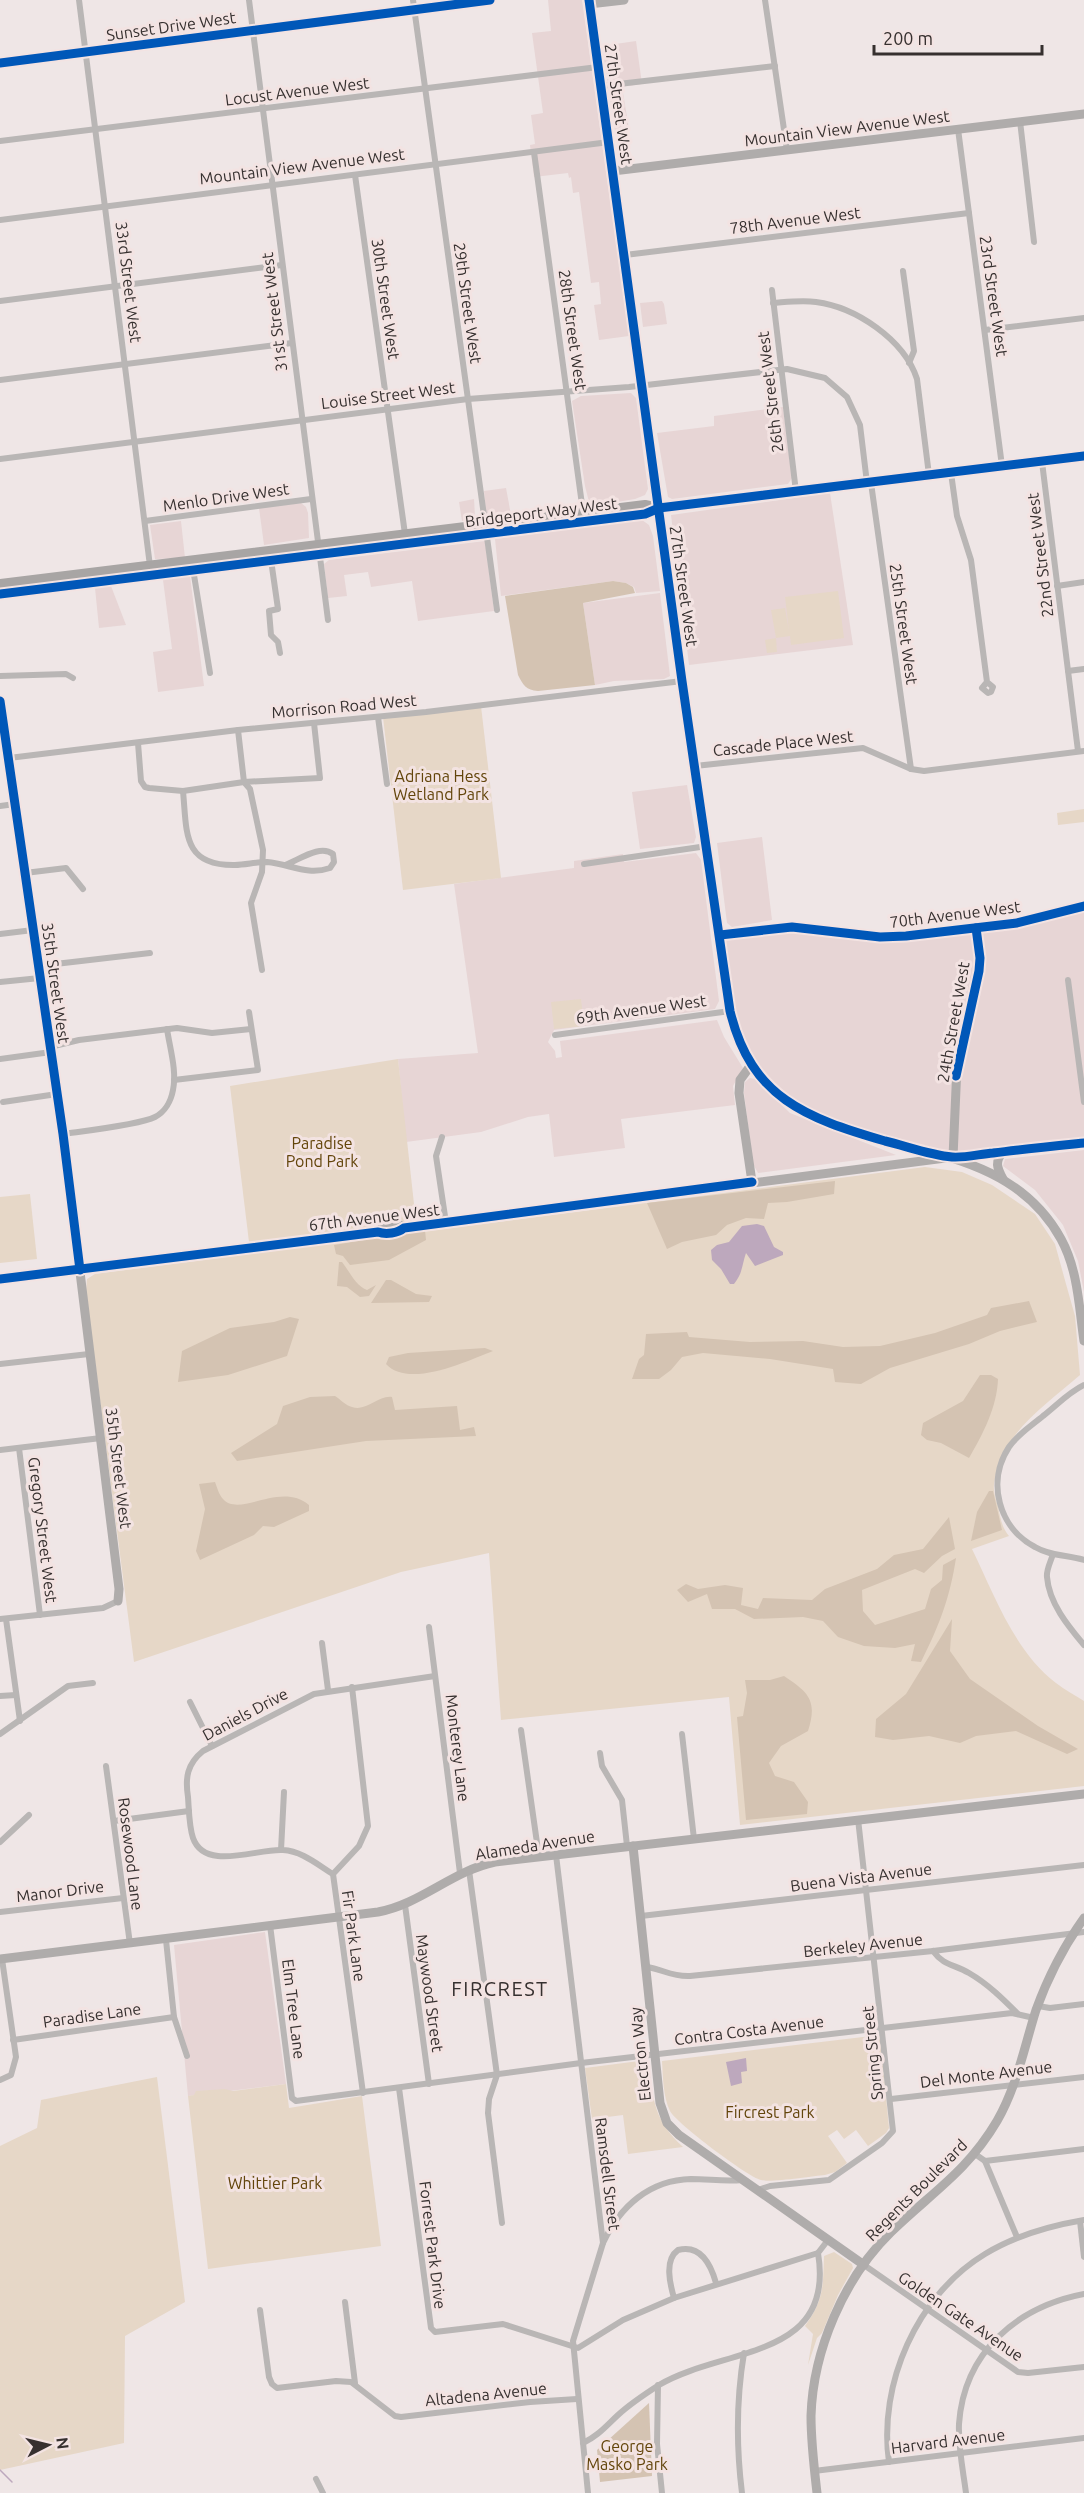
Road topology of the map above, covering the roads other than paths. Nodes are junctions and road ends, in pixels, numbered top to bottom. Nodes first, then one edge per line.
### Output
1 (78, 0) edge
2 (249, 0) edge
3 (489, 0) edge
4 (624, 0) edge
5 (765, 0) edge
6 (589, 2) edge
7 (414, 5) edge
8 (254, 30) junction
9 (86, 52) junction
10 (0, 63) edge
11 (775, 66) junction
12 (598, 67) junction
13 (601, 86) junction
14 (425, 88) junction
15 (263, 109) junction
16 (1084, 114) edge
17 (1020, 121) junction
18 (958, 129) junction
19 (95, 130) junction
20 (0, 141) edge
21 (609, 142) junction
22 (787, 150) junction
23 (534, 152) junction
24 (435, 164) junction
25 (613, 171) junction
26 (355, 175) junction
27 (272, 185) junction
28 (106, 206) junction
29 (969, 213) junction
30 (0, 220) edge
31 (1034, 242) dead end
32 (625, 255) junction
33 (282, 265) junction
34 (903, 271) dead end
35 (115, 287) junction
36 (771, 290) dead end
37 (0, 301) edge
38 (773, 303) junction
39 (1084, 318) edge
40 (985, 330) junction
41 (292, 343) junction
42 (909, 363) junction
43 (125, 364) junction
44 (781, 369) junction
45 (0, 380) edge
46 (643, 385) junction
47 (567, 391) junction
48 (468, 399) junction
49 (388, 408) junction
50 (301, 420) junction
51 (135, 442) junction
52 (1084, 456) edge
53 (0, 459) edge
54 (1042, 462) junction
55 (1002, 466) junction
56 (951, 473) junction
57 (929, 476) junction
58 (869, 483) junction
59 (796, 492) junction
60 (311, 499) junction
61 (659, 508) junction
62 (583, 512) junction
63 (145, 521) junction
64 (486, 529) junction
65 (405, 534) junction
66 (318, 550) junction
67 (271, 560) junction
68 (150, 567) junction
69 (193, 569) junction
70 (1084, 582) edge
71 (0, 584) edge
72 (1057, 586) junction
73 (0, 594) edge
74 (497, 610) dead end
75 (328, 620) dead end
76 (280, 653) dead end
77 (1084, 669) edge
78 (1068, 670) junction
79 (210, 673) dead end
80 (0, 676) edge
81 (73, 678) dead end
82 (682, 681) junction
83 (987, 682) dead end
84 (0, 701) edge
85 (378, 717) junction
86 (314, 723) junction
87 (2, 729) edge
88 (238, 730) junction
89 (138, 743) junction
90 (1081, 751) edge
91 (9, 758) junction
92 (694, 766) junction
93 (911, 769) junction
94 (244, 782) junction
95 (387, 784) dead end
96 (183, 791) junction
97 (15, 804) junction
98 (0, 806) edge
99 (707, 846) junction
100 (264, 862) junction
101 (584, 864) dead end
102 (285, 865) junction
103 (25, 873) junction
104 (83, 889) dead end
105 (1084, 906) edge
106 (976, 928) junction
107 (33, 930) junction
108 (0, 934) edge
109 (720, 935) junction
110 (150, 953) dead end
111 (38, 966) junction
112 (262, 970) dead end
113 (39, 978) junction
114 (1068, 980) dead end
115 (0, 982) edge
116 (730, 1011) junction
117 (249, 1012) dead end
118 (167, 1029) junction
119 (251, 1029) junction
120 (555, 1035) dead end
121 (50, 1049) junction
122 (0, 1059) edge
123 (751, 1065) junction
124 (1082, 1070) edge
125 (174, 1080) junction
126 (57, 1094) junction
127 (3, 1102) dead end
128 (1084, 1102) edge
129 (63, 1134) junction
130 (442, 1137) dead end
131 (1084, 1143) edge
132 (1004, 1151) junction
133 (953, 1157) junction
134 (1003, 1179) junction
135 (752, 1182) junction
136 (446, 1223) junction
137 (80, 1270) junction
138 (0, 1279) edge
139 (1084, 1341) edge
140 (89, 1354) junction
141 (0, 1364) edge
142 (1084, 1385) edge
143 (101, 1438) junction
144 (19, 1448) junction
145 (0, 1450) edge
146 (1053, 1554) junction
147 (1084, 1560) edge
148 (118, 1601) joint
149 (40, 1615) junction
150 (3, 1619) edge
151 (429, 1627) dead end
152 (322, 1643) dead end
153 (1084, 1645) edge
154 (435, 1676) junction
155 (93, 1683) dead end
156 (352, 1687) junction
157 (328, 1690) junction
158 (16, 1695) junction
159 (0, 1696) edge
160 (190, 1702) dead end
161 (20, 1721) junction
162 (521, 1730) dead end
163 (0, 1734) edge
164 (682, 1734) dead end
165 (212, 1746) junction
166 (600, 1753) dead end
167 (106, 1766) dead end
168 (284, 1792) dead end
169 (1084, 1794) edge
170 (189, 1811) junction
171 (29, 1815) dead end
172 (858, 1820) junction
173 (114, 1821) junction
174 (694, 1839) junction
175 (0, 1842) edge
176 (630, 1846) junction
177 (281, 1850) junction
178 (556, 1855) junction
179 (539, 1857) junction
180 (1084, 1865) edge
181 (465, 1872) junction
182 (333, 1874) junction
183 (867, 1890) junction
184 (123, 1898) junction
185 (405, 1905) junction
186 (0, 1912) edge
187 (641, 1916) junction
188 (338, 1917) junction
189 (1084, 1918) edge
190 (270, 1925) junction
191 (1084, 1932) edge
192 (1073, 1934) junction
193 (166, 1940) junction
194 (130, 1944) junction
195 (933, 1951) junction
196 (875, 1957) junction
197 (1, 1959) edge
198 (646, 1966) junction
199 (8, 2001) junction
200 (0, 2002) edge
201 (1084, 2004) edge
202 (1038, 2006) junction
203 (1018, 2014) junction
204 (174, 2017) junction
205 (1034, 2018) junction
206 (883, 2028) junction
207 (13, 2040) junction
208 (655, 2054) junction
209 (186, 2056) dead end
210 (581, 2063) junction
211 (497, 2075) junction
212 (1084, 2077) edge
213 (0, 2080) edge
214 (429, 2085) junction
215 (1014, 2085) junction
216 (399, 2088) junction
217 (363, 2093) junction
218 (292, 2096) joint
219 (891, 2099) junction
220 (1084, 2149) edge
221 (975, 2154) junction
222 (985, 2161) junction
223 (742, 2180) junction
224 (758, 2190) junction
225 (1082, 2220) edge
226 (502, 2223) dead end
227 (1017, 2237) junction
228 (828, 2240) junction
229 (603, 2243) junction
230 (818, 2253) junction
231 (1084, 2257) edge
232 (864, 2265) junction
233 (716, 2283) junction
234 (1084, 2294) edge
235 (675, 2298) junction
236 (345, 2302) dead end
237 (927, 2309) junction
238 (260, 2310) dead end
239 (573, 2348) junction
240 (986, 2350) junction
241 (744, 2353) junction
242 (1084, 2367) edge
243 (355, 2384) junction
244 (658, 2385) junction
245 (577, 2399) junction
246 (1084, 2438) edge
247 (583, 2443) junction
248 (961, 2453) junction
249 (890, 2462) junction
250 (814, 2470) junction
251 (316, 2479) dead end
252 (323, 2493) edge
253 (588, 2493) edge
254 (662, 2493) edge
255 (742, 2493) edge
256 (817, 2493) edge
257 (966, 2493) edge

1 - 9 street, 33rd Street West
2 - 8 street, 31st Street West
3 - 7 street, Sunset Drive West
4 - 6 street
5 - 11 street
6 - 12 street, 27th Street West
7 - 8 street, Sunset Drive West
7 - 14 street, 29th Street West
8 - 9 street, Sunset Drive West
8 - 15 street, 31st Street West
9 - 10 street, Sunset Drive West
9 - 19 street, 33rd Street West
11 - 13 street
11 - 22 street
12 - 13 street, 27th Street West
12 - 14 street, Locust Avenue West
13 - 21 street, 27th Street West
14 - 15 street, Locust Avenue West
14 - 24 street, 29th Street West
15 - 19 street, Locust Avenue West
15 - 27 street, 31st Street West
16 - 17 street, Mountain View Avenue West
17 - 18 street, Mountain View Avenue West
17 - 31 street
18 - 22 street, Mountain View Avenue West
18 - 29 street, 23rd Street West
19 - 20 street, Locust Avenue West
19 - 28 street, 33rd Street West
21 - 23 street, Mountain View Avenue West
21 - 25 street, 27th Street West
22 - 25 street, Mountain View Avenue West
23 - 24 street, Mountain View Avenue West
23 - 47 street, 28th Street West
24 - 26 street, Mountain View Avenue West
24 - 48 street, 29th Street West
25 - 32 street, 27th Street West
26 - 27 street, Mountain View Avenue West
26 - 49 street, 30th Street West
27 - 28 street, Mountain View Avenue West
27 - 33 street, 31st Street West
28 - 30 street, Mountain View Avenue West
28 - 35 street, 33rd Street West
29 - 32 street, 78th Avenue West
29 - 40 street, 23rd Street West
32 - 46 street, 27th Street West
33 - 35 street
33 - 41 street, 31st Street West
34 - 42 street
35 - 37 street
35 - 43 street, 33rd Street West
36 - 38 street, 26th Street West
38 - 42 street
38 - 44 street, 26th Street West
39 - 40 street
40 - 55 street, 23rd Street West
41 - 43 street
41 - 50 street, 31st Street West
42 - 57 street
43 - 45 street
43 - 51 street, 33rd Street West
44 - 46 street, Louise Street West
44 - 58 street, 25th Street West
44 - 59 street, 26th Street West
46 - 47 street, Louise Street West
46 - 61 street, 27th Street West
47 - 48 street, Louise Street West
47 - 62 street, 28th Street West
48 - 49 street, Louise Street West
48 - 64 street, 29th Street West
49 - 50 street, Louise Street West
49 - 65 street, 30th Street West
50 - 51 street, Louise Street West
50 - 60 street, 31st Street West
51 - 53 street, Louise Street West
51 - 63 street, 33rd Street West
52 - 54 main road, Bridgeport Way West
54 - 55 main road, Bridgeport Way West
54 - 72 street, 22nd Street West
55 - 56 main road, Bridgeport Way West
56 - 57 main road, Bridgeport Way West
56 - 83 street
57 - 58 main road, Bridgeport Way West
58 - 59 main road, Bridgeport Way West
58 - 93 street, 25th Street West
59 - 61 main road, Bridgeport Way West
60 - 63 street, Menlo Drive West
60 - 66 street, 31st Street West
61 - 62 main road, Bridgeport Way West
61 - 64 main road, Bridgeport Way West
61 - 82 street, 27th Street West
62 - 64 main road, Bridgeport Way West
63 - 68 street, 33rd Street West
64 - 65 main road, Bridgeport Way West
64 - 66 main road, Bridgeport Way West
64 - 74 street, 29th Street West
65 - 66 main road, Bridgeport Way West
66 - 67 main road, Bridgeport Way West
66 - 68 main road, Bridgeport Way West
66 - 75 street, 31st Street West
67 - 69 main road, Bridgeport Way West
67 - 76 street
68 - 71 main road, Bridgeport Way West
69 - 73 main road, Bridgeport Way West
69 - 79 street
70 - 72 street
72 - 78 street, 22nd Street West
77 - 78 street
78 - 90 street, 22nd Street West
80 - 81 street
82 - 85 street, Morrison Road West
82 - 92 street, 27th Street West
84 - 87 street, 35th Street West
85 - 86 street, Morrison Road West
85 - 95 street
86 - 88 street, Morrison Road West
86 - 94 street
87 - 91 street, 35th Street West
88 - 89 street, Morrison Road West
88 - 94 street
89 - 91 street, Morrison Road West
89 - 96 street
90 - 93 street, Cascade Place West
91 - 97 street, 35th Street West
92 - 93 street, Cascade Place West
92 - 99 street, 27th Street West
94 - 96 street
94 - 100 street
96 - 100 street
97 - 98 street
97 - 103 street, 35th Street West
99 - 101 street
99 - 109 street, 27th Street West
100 - 102 street
100 - 112 street
102 - 102 street
103 - 104 street
103 - 107 street, 35th Street West
105 - 106 street, 70th Avenue West
106 - 109 street, 70th Avenue West
106 - 133 street, 24th Street West
107 - 108 street
107 - 111 street, 35th Street West
109 - 116 street, 27th Street West
110 - 111 street
111 - 113 street, 35th Street West
113 - 115 street
113 - 121 street, 35th Street West
114 - 124 street
116 - 120 street, 69th Avenue West
116 - 123 street, 27th Street West
117 - 119 street
118 - 119 street
118 - 121 street
118 - 125 street
119 - 125 street
121 - 122 street, 35th Street West
121 - 126 street, 35th Street West
123 - 133 street
123 - 135 street
124 - 128 street
125 - 129 street
126 - 127 street
126 - 129 street, 35th Street West
129 - 137 street, 35th Street West
130 - 136 street
131 - 132 street, 67th Avenue West
132 - 133 street, 67th Avenue West
132 - 134 street
133 - 134 street
133 - 135 street, 67th Avenue West
134 - 139 street
135 - 136 street, 67th Avenue West
136 - 137 street, 67th Avenue West
137 - 138 street, 67th Avenue West
137 - 140 street, 35th Street West
140 - 141 street
140 - 143 street, 35th Street West
142 - 146 street
143 - 144 street
143 - 148 street, 35th Street West
144 - 145 street
144 - 149 street, Gregory Street West
146 - 147 street
146 - 153 street
148 - 149 street
149 - 150 street
150 - 158 street
151 - 154 street, Monterey Lane
152 - 157 street
154 - 156 street, Daniels Drive
154 - 181 street, Monterey Lane
155 - 161 street
156 - 157 street, Daniels Drive
156 - 182 street, Fir Park Lane
157 - 165 street, Daniels Drive
158 - 159 street
158 - 161 street
160 - 165 street
161 - 163 street
162 - 179 street
164 - 174 street
165 - 170 street, Daniels Drive
166 - 176 street
167 - 173 street, Rosewood Lane
168 - 177 street
169 - 172 street, Alameda Avenue
170 - 173 street
170 - 177 street, Daniels Drive
171 - 175 street
172 - 174 street, Alameda Avenue
172 - 183 street, Spring Street
173 - 184 street, Rosewood Lane
174 - 176 street, Alameda Avenue
176 - 178 street, Alameda Avenue
176 - 187 street, Electron Way
177 - 182 street, Daniels Drive
178 - 179 street, Alameda Avenue
178 - 210 street, Ramsdell Street
179 - 181 street, Alameda Avenue
180 - 183 street, Buena Vista Avenue
181 - 185 street, Alameda Avenue
181 - 211 street, Monterey Lane
182 - 188 street, Fir Park Lane
183 - 187 street, Buena Vista Avenue
183 - 196 street, Spring Street
184 - 186 street, Manor Drive
184 - 194 street, Rosewood Lane
185 - 188 street, Alameda Avenue
185 - 214 street, Maywood Street
187 - 198 street, Electron Way
188 - 190 street, Alameda Avenue
188 - 217 street, Fir Park Lane
189 - 192 street, Regents Boulevard
190 - 193 street, Alameda Avenue
190 - 218 street, Elm Tree Lane
191 - 192 street, Berkeley Avenue
192 - 195 street, Berkeley Avenue
192 - 202 street, Regents Boulevard
193 - 194 street, Alameda Avenue
193 - 204 street
194 - 197 street, Alameda Avenue
195 - 196 street, Berkeley Avenue
195 - 203 street
196 - 198 street, Berkeley Avenue
196 - 206 street, Spring Street
197 - 199 street
198 - 208 street, Electron Way
199 - 200 street
199 - 207 street
201 - 202 street
202 - 205 street, Regents Boulevard
203 - 205 street, Contra Costa Avenue
203 - 206 street, Contra Costa Avenue
204 - 207 street, Paradise Lane
204 - 209 street
205 - 215 street, Regents Boulevard
206 - 208 street, Contra Costa Avenue
206 - 219 street, Spring Street
207 - 213 street
208 - 210 street, Contra Costa Avenue
208 - 223 street, Electron Way
210 - 211 street, Contra Costa Avenue
210 - 229 street, Ramsdell Street
211 - 214 street, Contra Costa Avenue
211 - 226 street, Monterey Lane
212 - 215 street, Del Monte Avenue
214 - 216 street, Contra Costa Avenue
215 - 219 street, Del Monte Avenue
215 - 221 street, Regents Boulevard
216 - 217 street, Contra Costa Avenue
216 - 239 street, Forrest Park Drive
217 - 218 street, Contra Costa Avenue
219 - 224 street, Spring Street
220 - 222 street
221 - 222 street
221 - 232 street, Regents Boulevard
222 - 227 street
223 - 224 street, Electron Way
223 - 229 street
224 - 228 street, Electron Way
225 - 227 street
225 - 231 street
227 - 237 street
228 - 230 street
228 - 232 street, Electron Way
229 - 239 street, Ramsdell Street
230 - 233 street
230 - 241 street
232 - 237 street, Golden Gate Avenue
232 - 250 street, Regents Boulevard
233 - 235 street
233 - 235 street
234 - 240 street
235 - 239 street
236 - 243 street
237 - 240 street, Golden Gate Avenue
237 - 249 street
238 - 243 street
239 - 245 street, Ramsdell Street
240 - 242 street, Golden Gate Avenue
240 - 248 street
241 - 244 street
241 - 255 street
243 - 245 street, Altadena Avenue
244 - 247 street
244 - 254 street
245 - 247 street, Ramsdell Street
246 - 248 street, Harvard Avenue
247 - 253 street, Ramsdell Street
248 - 249 street, Harvard Avenue
248 - 257 street
249 - 250 street, Harvard Avenue
250 - 256 street, Regents Boulevard
251 - 252 street

